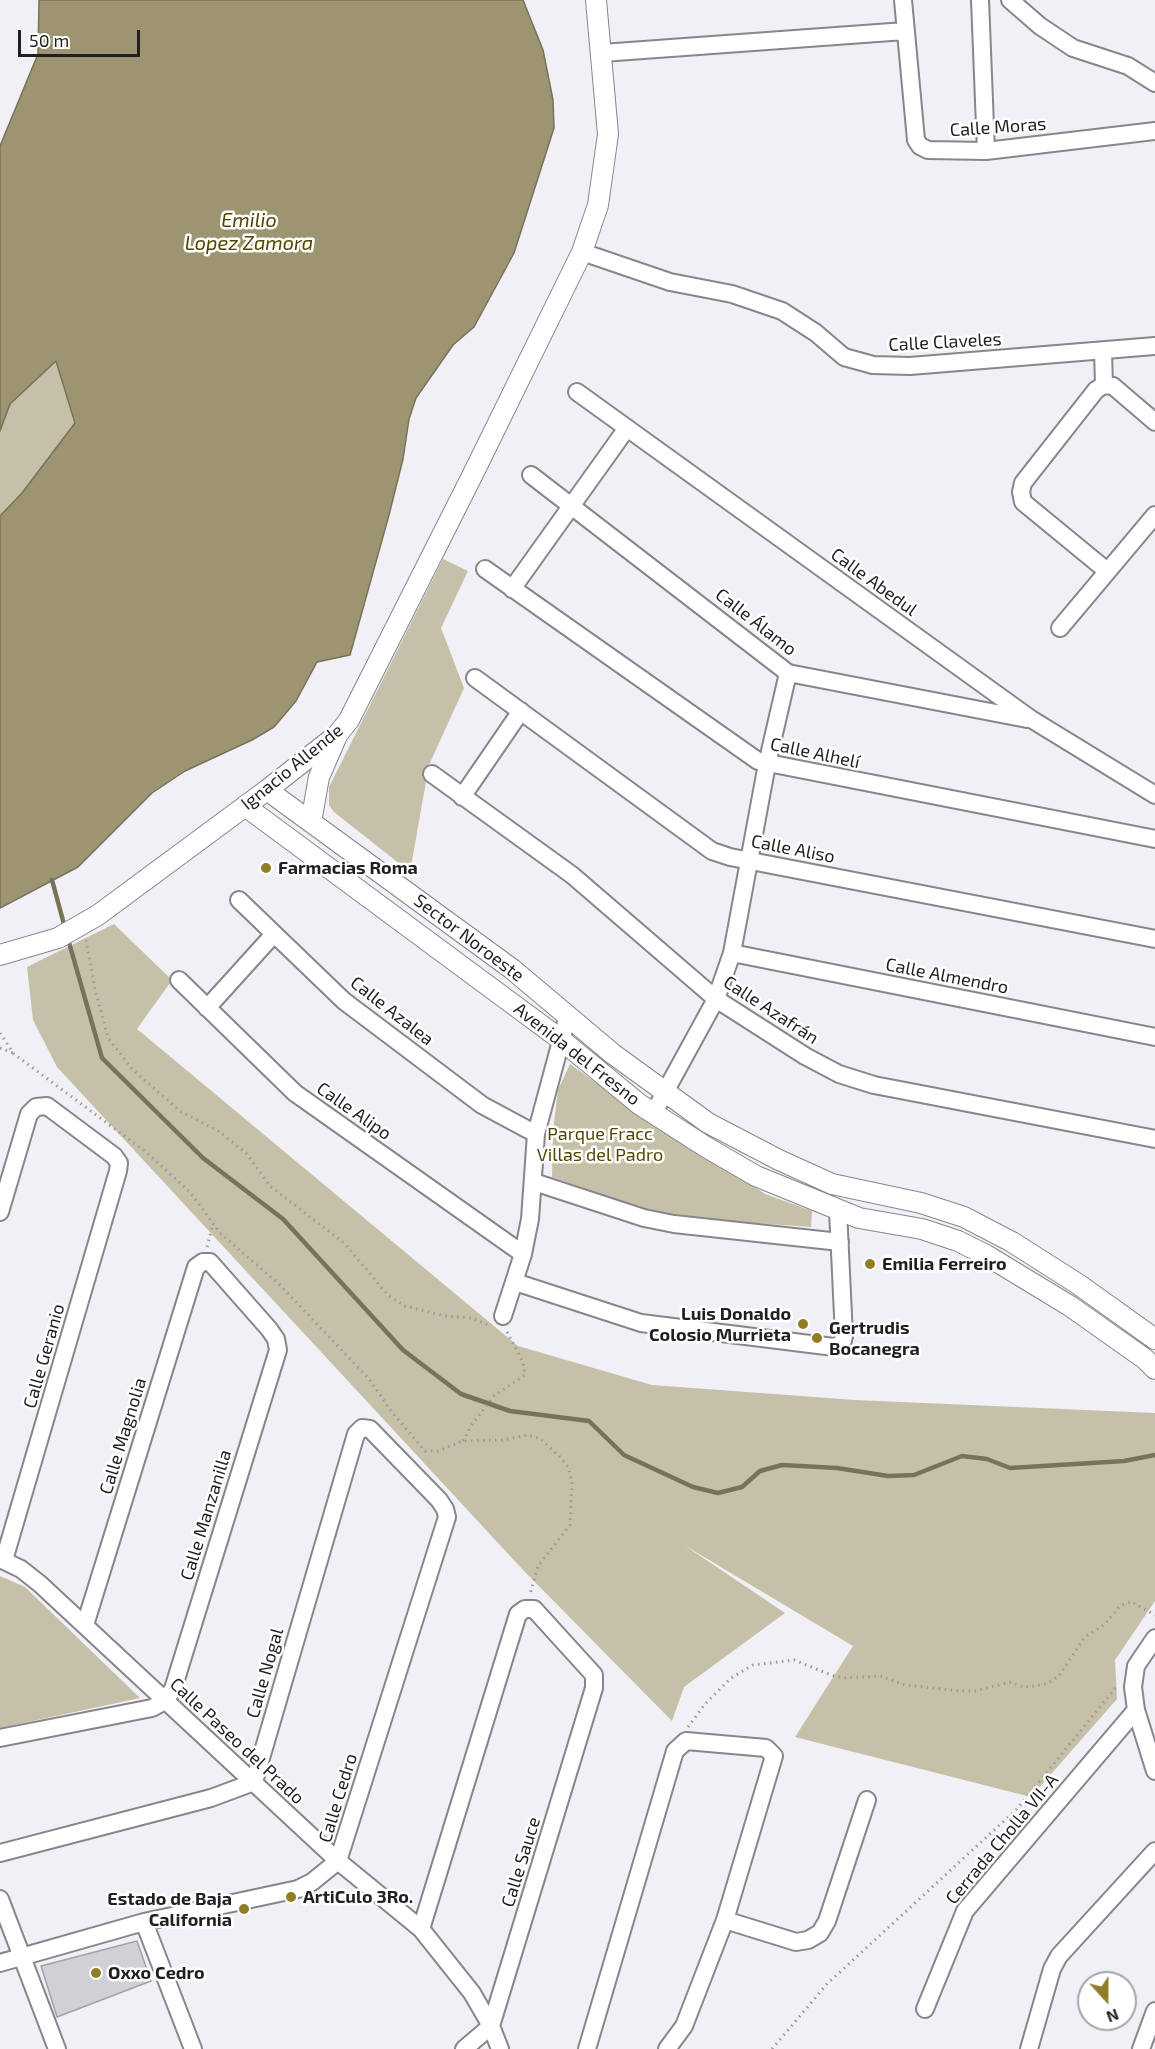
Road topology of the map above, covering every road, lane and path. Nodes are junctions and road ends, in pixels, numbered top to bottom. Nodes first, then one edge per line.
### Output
1 (596, 0) edge
2 (903, 0) edge
3 (980, 0) edge
4 (1010, 0) edge
5 (905, 31) junction
6 (602, 53) junction
7 (1155, 83) edge
8 (1155, 131) edge
9 (986, 151) junction
10 (582, 252) junction
11 (1155, 346) edge
12 (1103, 351) junction
13 (1104, 385) junction
14 (577, 392) dead end
15 (1155, 422) edge
16 (627, 429) junction
17 (531, 475) dead end
18 (572, 504) junction
19 (1155, 515) edge
20 (485, 569) dead end
21 (1107, 571) junction
22 (512, 589) junction
23 (1060, 628) dead end
24 (788, 673) junction
25 (476, 678) dead end
26 (521, 711) junction
27 (1031, 719) junction
28 (337, 735) junction
29 (767, 764) junction
30 (432, 774) dead end
31 (267, 790) junction
32 (1155, 795) edge
33 (462, 797) junction
34 (245, 806) junction
35 (312, 822) junction
36 (1155, 839) edge
37 (749, 861) junction
38 (239, 900) dead end
39 (84, 923) junction
40 (274, 934) junction
41 (1155, 939) edge
42 (732, 953) junction
43 (0, 955) edge
44 (179, 980) dead end
45 (716, 999) junction
46 (207, 1008) junction
47 (568, 1015) junction
48 (0, 1033) edge
49 (1155, 1037) edge
50 (560, 1039) junction
51 (0, 1048) edge
52 (14, 1054) junction
53 (664, 1093) junction
54 (653, 1114) junction
55 (536, 1134) junction
56 (1155, 1139) edge
57 (534, 1182) junction
58 (838, 1210) junction
59 (0, 1212) edge
60 (213, 1225) junction
61 (840, 1242) junction
62 (523, 1254) junction
63 (203, 1262) junction
64 (515, 1282) junction
65 (503, 1316) junction
66 (1152, 1352) edge
67 (362, 1428) joint
68 (463, 1441) junction
69 (2, 1559) edge
70 (525, 1609) junction
71 (1155, 1615) edge
72 (85, 1625) junction
73 (1155, 1638) edge
74 (1133, 1676) junction
75 (165, 1701) junction
76 (1136, 1710) junction
77 (0, 1738) edge
78 (683, 1743) junction
79 (1155, 1771) edge
80 (254, 1782) junction
81 (867, 1800) dead end
82 (1155, 1851) edge
83 (0, 1853) edge
84 (338, 1861) junction
85 (0, 1899) edge
86 (725, 1920) junction
87 (144, 1922) junction
88 (421, 1929) junction
89 (22, 1955) junction
90 (0, 1963) edge
91 (925, 2010) dead end
92 (1155, 2011) edge
93 (491, 2026) junction
94 (57, 2049) edge
95 (193, 2049) edge
96 (464, 2049) edge
97 (500, 2049) edge
98 (586, 2049) edge
99 (667, 2049) edge
100 (772, 2049) edge
101 (1029, 2049) edge
102 (1141, 2049) edge

1 - 6 street, Ignacio Allende
2 - 5 street, Calle Moras
3 - 9 street
4 - 7 street
5 - 6 street
5 - 9 street, Calle Moras
6 - 10 street, Ignacio Allende
8 - 9 street, Calle Moras
10 - 12 street, Calle Claveles
10 - 28 street, Ignacio Allende
11 - 12 street, Calle Claveles
12 - 13 street
13 - 15 street
13 - 21 street
14 - 16 street, Calle Abedul
16 - 18 street
16 - 27 street, Calle Abedul
17 - 18 street, Calle Álamo
18 - 22 street
18 - 24 street, Calle Álamo
19 - 21 street
20 - 22 street, Calle Alhelí
21 - 23 street
22 - 29 street, Calle Alhelí
24 - 27 street, Calle Álamo
24 - 29 street
25 - 26 street, Calle Aliso
26 - 33 street
26 - 37 street, Calle Aliso
27 - 32 street, Calle Abedul
28 - 31 street, Ignacio Allende
28 - 35 street
29 - 36 street, Calle Alhelí
29 - 37 street
30 - 33 street, Calle Azafrán
31 - 34 street, Ignacio Allende
31 - 35 street, Sector Noroeste
33 - 45 street, Calle Azafrán
34 - 39 street, Ignacio Allende
34 - 50 street, Avenida del Fresno
35 - 47 street, Sector Noroeste
37 - 41 street, Calle Aliso
37 - 42 street
38 - 40 street, Calle Azalea
39 - 43 street, Ignacio Allende
39 - 65 path
40 - 46 street
40 - 55 street, Calle Azalea
42 - 45 street
42 - 49 street, Calle Almendro
44 - 46 street, Calle Alipo
45 - 53 street
45 - 56 street, Calle Azafrán
46 - 62 street, Calle Alipo
47 - 50 street
47 - 53 street, Sector Noroeste
48 - 52 path
50 - 54 street, Avenida del Fresno
50 - 55 street
51 - 52 path
52 - 60 path
53 - 54 street
53 - 66 street, Avenida del Fresno
54 - 58 street, Avenida del Fresno
55 - 57 street
57 - 61 street
57 - 62 street
58 - 61 street
58 - 66 street, Avenida del Fresno
59 - 69 street, Calle Geranio
60 - 63 path
60 - 68 path
61 - 64 street
62 - 64 street
63 - 72 street, Calle Magnolia
63 - 75 street, Calle Manzanilla
64 - 65 street
65 - 68 path
67 - 80 street, Calle Nogal
67 - 84 street, Calle Cedro
68 - 70 path
69 - 72 street, Calle Paseo del Prado
70 - 88 street
70 - 93 street, Calle Sauce
71 - 78 path
72 - 75 street, Calle Paseo del Prado
73 - 74 street
74 - 76 street
74 - 100 path
75 - 77 street
75 - 80 street, Calle Paseo del Prado
76 - 79 street
76 - 91 street, Cerrada Cholla VII-A
78 - 86 street
78 - 98 street
80 - 83 street
80 - 84 street, Calle Paseo del Prado
81 - 86 street
82 - 101 street
84 - 87 street, Calle Cedro
84 - 88 street, Calle Paseo del Prado
85 - 89 street
86 - 99 street
87 - 89 street, Calle Cedro
87 - 95 street
88 - 93 street, Calle Paseo del Prado
89 - 90 street, Calle Cedro
89 - 94 street
92 - 102 street
93 - 96 street
93 - 97 street, Calle Paseo del Prado

